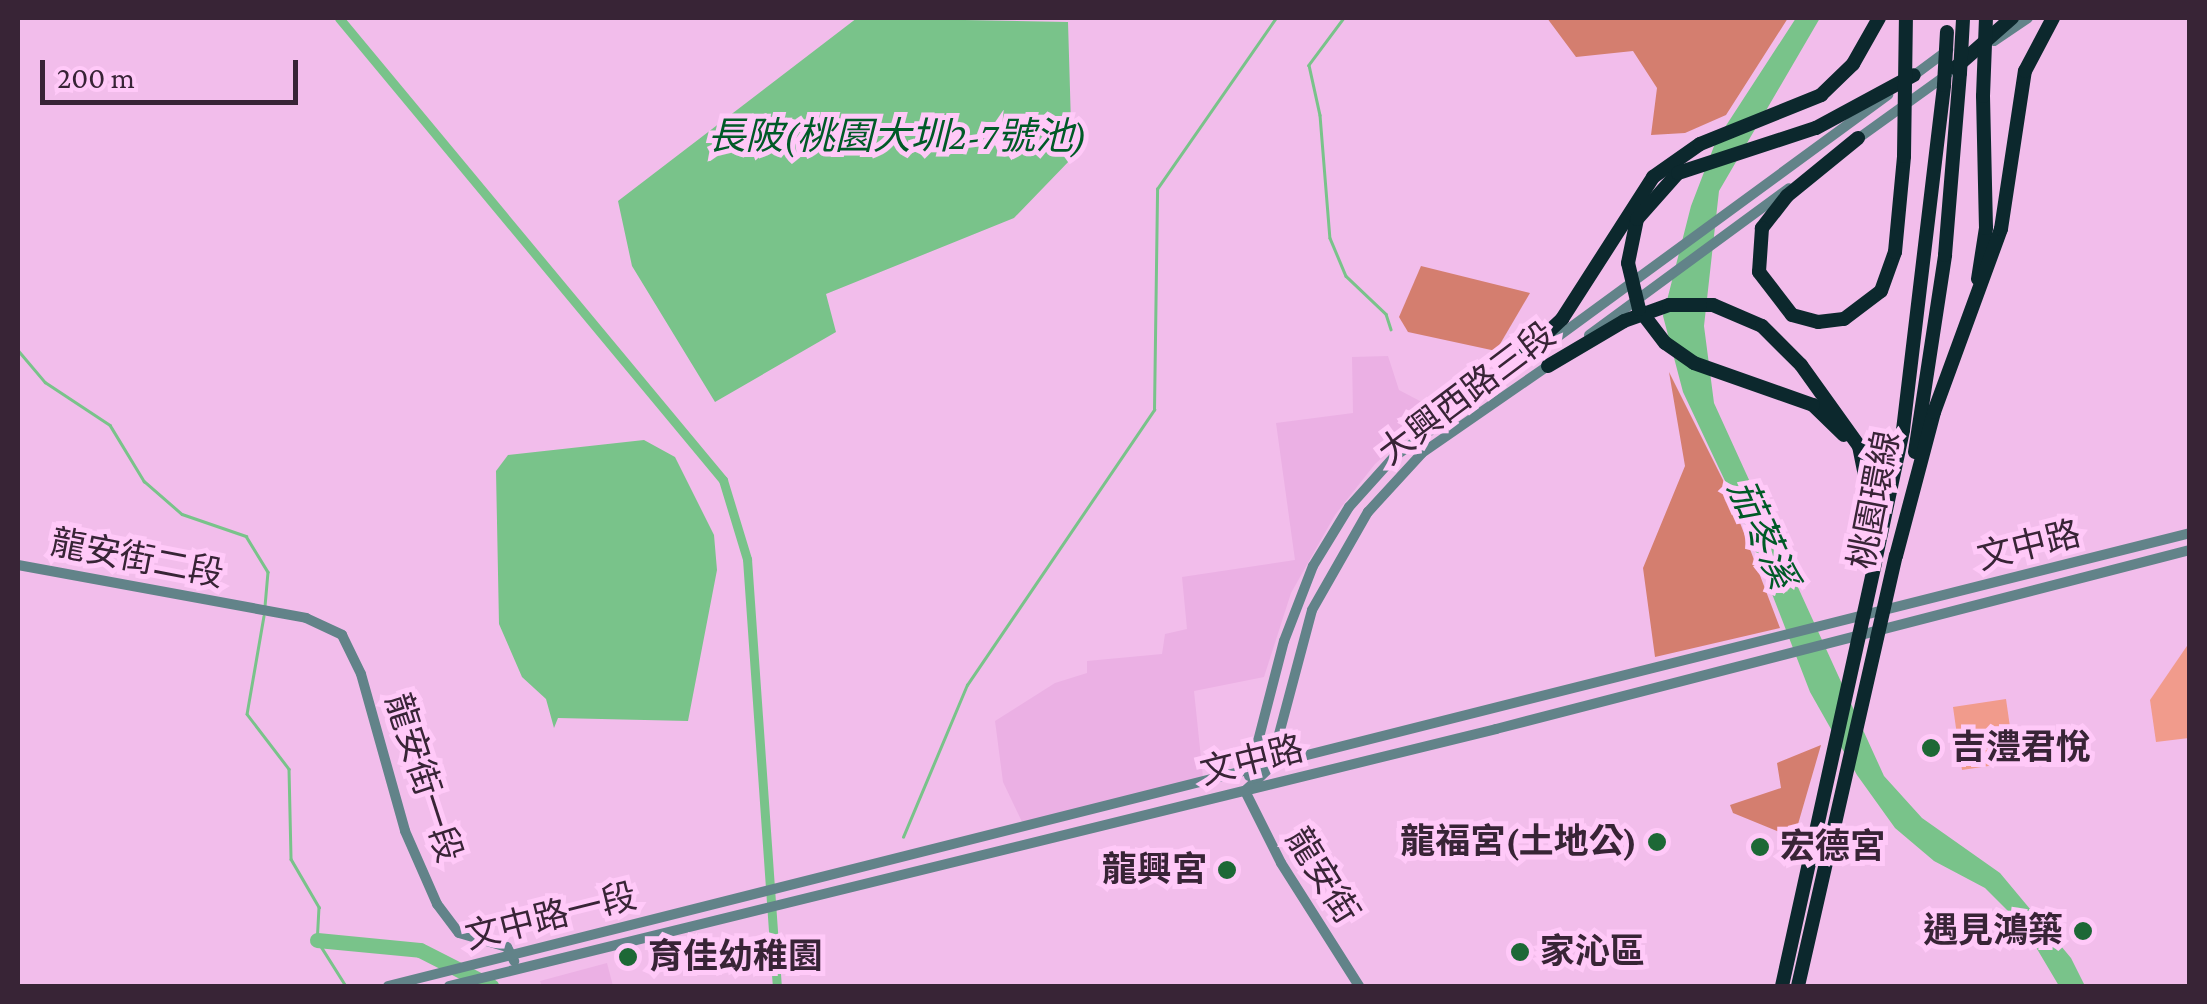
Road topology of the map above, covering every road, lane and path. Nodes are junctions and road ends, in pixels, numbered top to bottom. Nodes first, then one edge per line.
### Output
1 (1880, 18) edge
2 (1906, 18) edge
3 (1963, 18) edge
4 (1988, 18) edge
5 (2012, 18) edge
6 (2028, 18) edge
7 (2053, 18) edge
8 (1947, 25) edge
9 (1914, 76) junction
10 (1952, 77) junction
11 (1858, 138) junction
12 (1958, 346) junction
13 (1548, 366) junction
14 (1487, 389) junction
15 (1869, 496) junction
16 (2190, 533) edge
17 (2190, 550) edge
18 (1896, 556) junction
19 (1871, 561) junction
20 (18, 565) edge
21 (270, 611) joint
22 (1804, 633) junction
23 (1809, 648) junction
24 (1270, 768) junction
25 (1250, 772) junction
26 (1245, 791) junction
27 (874, 866) junction
28 (878, 879) junction
29 (727, 902) joint
30 (729, 918) joint
31 (514, 955) junction
32 (512, 970) junction
33 (388, 986) edge
34 (449, 986) edge
35 (1359, 986) edge
36 (1782, 986) edge
37 (1798, 986) edge

1 - 14 highway
2 - 11 highway, bridge
3 - 10 highway, 桃園環線, bridge
4 - 9 street, 大興西路三段
4 - 12 highway, bridge
5 - 10 highway
6 - 10 street, 大興西路三段
7 - 12 highway
8 - 10 highway, 桃園環線, bridge
9 - 14 street, 大興西路三段
9 - 15 highway, bridge
10 - 11 street, 大興西路三段
10 - 18 highway, 桃園環線
10 - 19 highway, 桃園環線
11 - 13 street, 大興西路三段
12 - 18 highway
13 - 15 highway
13 - 24 street, 大興西路三段
14 - 25 street, 大興西路三段
15 - 19 highway
16 - 22 street, 文中路
17 - 23 street, 文中路
18 - 37 highway, 桃園環線, bridge
19 - 36 highway, bridge
20 - 21 street, 龍安街二段
21 - 31 street, 龍安街一段
22 - 23 street
22 - 24 street, 文中路
23 - 26 street, 文中路
24 - 25 street, 文中路
24 - 26 street
25 - 26 street, 大興西路三段
25 - 27 street, 文中路
26 - 28 street, 文中路
26 - 35 street, 龍安街
27 - 28 street
27 - 29 street, 文中路
28 - 30 street, 文中路
29 - 31 street, 文中路一段
30 - 32 street, 文中路一段
31 - 32 street
31 - 33 street, 文中路一段
32 - 34 street, 文中路一段

